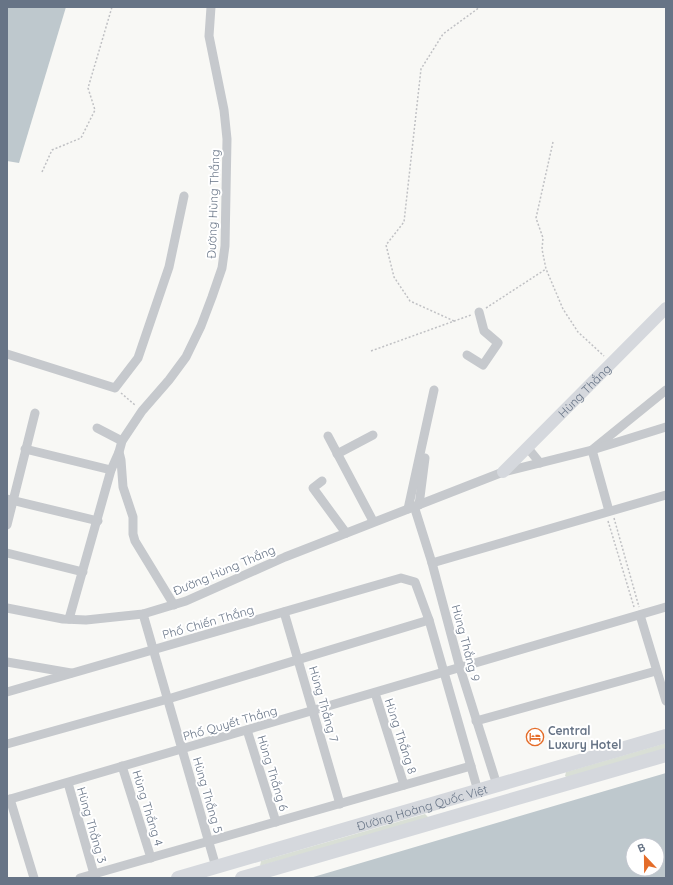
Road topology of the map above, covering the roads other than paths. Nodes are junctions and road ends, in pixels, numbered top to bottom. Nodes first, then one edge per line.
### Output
1 (211, 7) edge
2 (184, 196) dead end
3 (666, 308) edge
4 (479, 312) road end
5 (7, 354) edge
6 (467, 355) dead end
7 (434, 390) dead end
8 (666, 390) edge
9 (35, 413) dead end
10 (666, 427) edge
11 (97, 428) dead end
12 (431, 434) dead end
13 (373, 435) dead end
14 (328, 436) dead end
15 (122, 441) junction
16 (527, 447) junction
17 (25, 448) junction
18 (592, 450) junction
19 (119, 452) junction
20 (337, 454) junction
21 (540, 463) junction
22 (111, 470) junction
23 (503, 472) junction
24 (322, 480) dead end
25 (666, 494) edge
26 (10, 500) edge
27 (414, 507) junction
28 (609, 511) junction
29 (98, 521) junction
30 (373, 521) junction
31 (7, 525) edge
32 (346, 533) junction
33 (7, 553) edge
34 (432, 563) junction
35 (83, 572) junction
36 (174, 605) junction
37 (666, 607) edge
38 (7, 608) edge
39 (284, 612) junction
40 (143, 614) junction
41 (640, 615) junction
42 (69, 619) junction
43 (429, 620) junction
44 (154, 650) junction
45 (298, 660) junction
46 (7, 662) edge
47 (460, 668) junction
48 (656, 671) junction
49 (444, 672) junction
50 (73, 673) junction
51 (7, 692) edge
52 (375, 693) junction
53 (168, 699) junction
54 (666, 701) edge
55 (313, 710) junction
56 (476, 721) junction
57 (248, 730) junction
58 (666, 736) edge
59 (7, 744) edge
60 (182, 749) junction
61 (666, 755) edge
62 (122, 766) junction
63 (471, 766) junction
64 (68, 782) junction
65 (404, 785) junction
66 (496, 785) junction
67 (478, 791) junction
68 (9, 799) edge
69 (502, 803) junction
70 (340, 804) junction
71 (484, 808) junction
72 (276, 822) junction
73 (209, 841) junction
74 (151, 858) junction
75 (218, 872) edge
76 (94, 874) junction
77 (34, 878) edge
78 (80, 878) edge
79 (178, 878) edge
80 (242, 878) edge

1 - 15 street, Đường Hùng Thắng
2 - 5 street
3 - 16 street, Hùng Thắng
4 - 6 street
7 - 27 street
8 - 18 street
9 - 17 street
10 - 18 street, Đường Hùng Thắng
11 - 15 street
12 - 27 street
13 - 20 street
14 - 20 street
15 - 19 street, Đường Hùng Thắng
16 - 21 street
16 - 23 street, Hùng Thắng
17 - 22 street
17 - 26 street
18 - 21 street, Đường Hùng Thắng
18 - 28 street
19 - 22 street
19 - 36 street, Đường Hùng Thắng
20 - 30 street
21 - 23 street, Đường Hùng Thắng
22 - 29 street
23 - 27 street, Đường Hùng Thắng
24 - 32 street
25 - 28 street
26 - 29 street
26 - 31 street
27 - 30 street, Đường Hùng Thắng
27 - 34 street, Hùng Thắng 9
28 - 34 street
29 - 35 street
30 - 32 street, Đường Hùng Thắng
32 - 36 street, Đường Hùng Thắng
33 - 35 street
34 - 47 street, Hùng Thắng 9
35 - 42 street
36 - 40 street
37 - 41 street, Phố Quyết Thắng
38 - 42 street
39 - 43 street, Phố Chiến Thắng
39 - 44 street, Phố Chiến Thắng
39 - 45 street, Hùng Thắng 7
40 - 42 street
40 - 44 street, Hùng Thắng 5
41 - 47 street, Phố Quyết Thắng
41 - 48 street
43 - 45 street
43 - 49 street
44 - 50 street, Phố Chiến Thắng
44 - 53 street, Hùng Thắng 5
45 - 53 street
45 - 55 street, Hùng Thắng 7
46 - 50 street
47 - 49 street, Phố Quyết Thắng
47 - 56 street, Hùng Thắng 9
48 - 54 street
48 - 56 street
49 - 52 street, Phố Quyết Thắng
49 - 63 street
50 - 51 street, Phố Chiến Thắng
52 - 55 street, Phố Quyết Thắng
52 - 65 street, Hùng Thắng 8
53 - 59 street
53 - 60 street, Hùng Thắng 5
55 - 57 street, Phố Quyết Thắng
55 - 70 street, Hùng Thắng 7
56 - 66 street, Hùng Thắng 9
57 - 60 street, Phố Quyết Thắng
57 - 72 street, Hùng Thắng 6
58 - 66 main road, Đường Hoàng Quốc Việt
60 - 62 street, Phố Quyết Thắng
60 - 73 street, Hùng Thắng 5
61 - 69 main road, Đường Hoàng Quốc Việt
62 - 64 street, Phố Quyết Thắng
62 - 74 street, Hùng Thắng 4
63 - 65 street
63 - 67 street
64 - 68 street, Phố Quyết Thắng
64 - 76 street, Hùng Thắng 3
65 - 70 street
66 - 67 main road, Đường Hoàng Quốc Việt
66 - 69 main road
67 - 71 main road
67 - 75 main road, Đường Hoàng Quốc Việt
68 - 77 street
69 - 71 main road, Đường Hoàng Quốc Việt
70 - 72 street
71 - 80 main road, Đường Hoàng Quốc Việt
72 - 73 street
73 - 74 street
73 - 75 street, Hùng Thắng 5
74 - 76 street
75 - 79 main road, Đường Hoàng Quốc Việt
76 - 78 street

